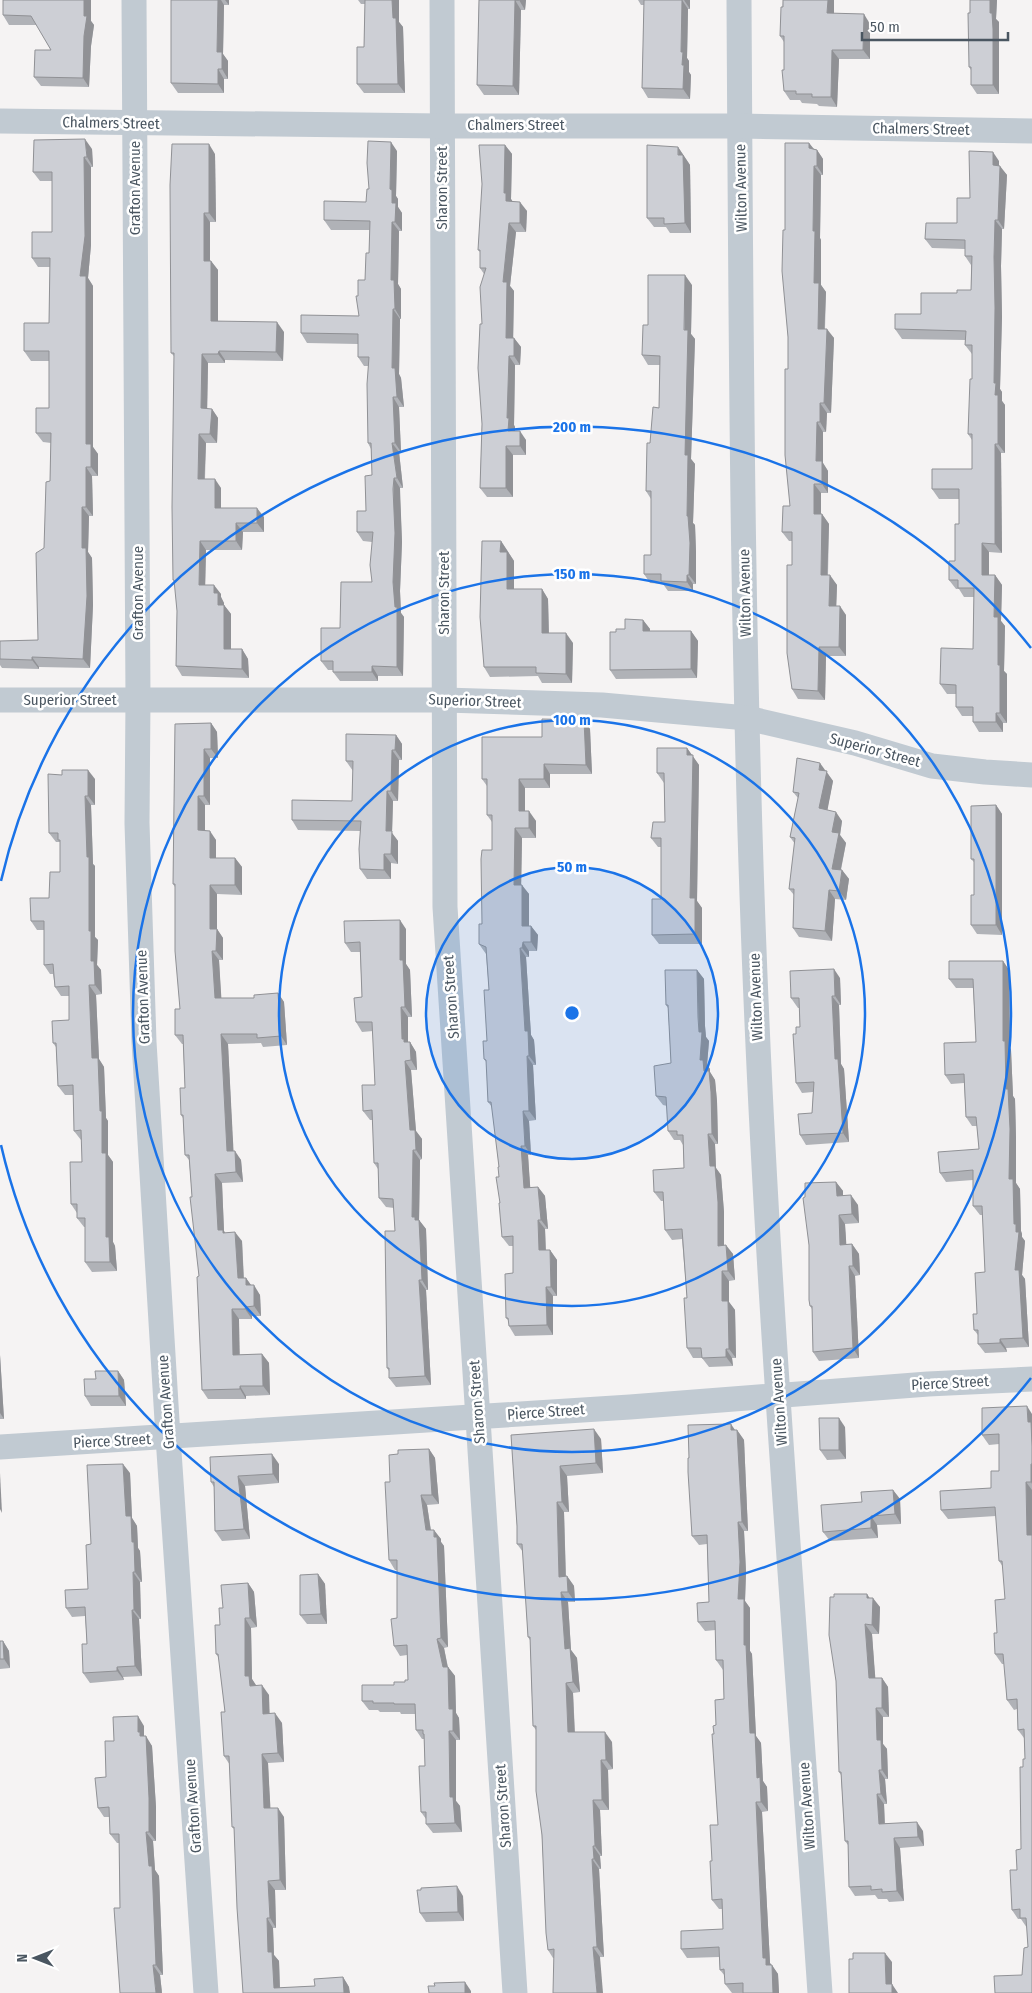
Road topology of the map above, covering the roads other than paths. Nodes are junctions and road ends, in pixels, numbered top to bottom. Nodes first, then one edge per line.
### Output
1 (134, 0) edge
2 (442, 0) edge
3 (739, 0) edge
4 (0, 121) edge
5 (135, 123) junction
6 (442, 126) junction
7 (740, 126) junction
8 (1032, 131) edge
9 (0, 700) edge
10 (138, 700) junction
11 (445, 700) junction
12 (746, 718) junction
13 (1032, 775) edge
14 (1032, 1379) edge
15 (778, 1396) junction
16 (478, 1416) junction
17 (168, 1437) junction
18 (0, 1447) edge
19 (206, 1993) edge
20 (515, 1993) edge
21 (820, 1993) edge

1 - 5 street, Grafton Avenue
2 - 6 street, Sharon Street
3 - 7 street, Wilton Avenue
4 - 5 street, Chalmers Street
5 - 6 street, Chalmers Street
5 - 10 street, Grafton Avenue
6 - 7 street, Chalmers Street
6 - 11 street, Sharon Street
7 - 8 street, Chalmers Street
7 - 12 street, Wilton Avenue
9 - 10 street, Superior Street
10 - 11 street, Superior Street
10 - 17 street, Grafton Avenue
11 - 12 street, Superior Street
11 - 16 street, Sharon Street
12 - 13 street, Superior Street
12 - 15 street, Wilton Avenue
14 - 15 street, Pierce Street
15 - 16 street, Pierce Street
15 - 21 street, Wilton Avenue
16 - 17 street, Pierce Street
16 - 20 street, Sharon Street
17 - 18 street, Pierce Street
17 - 19 street, Grafton Avenue

